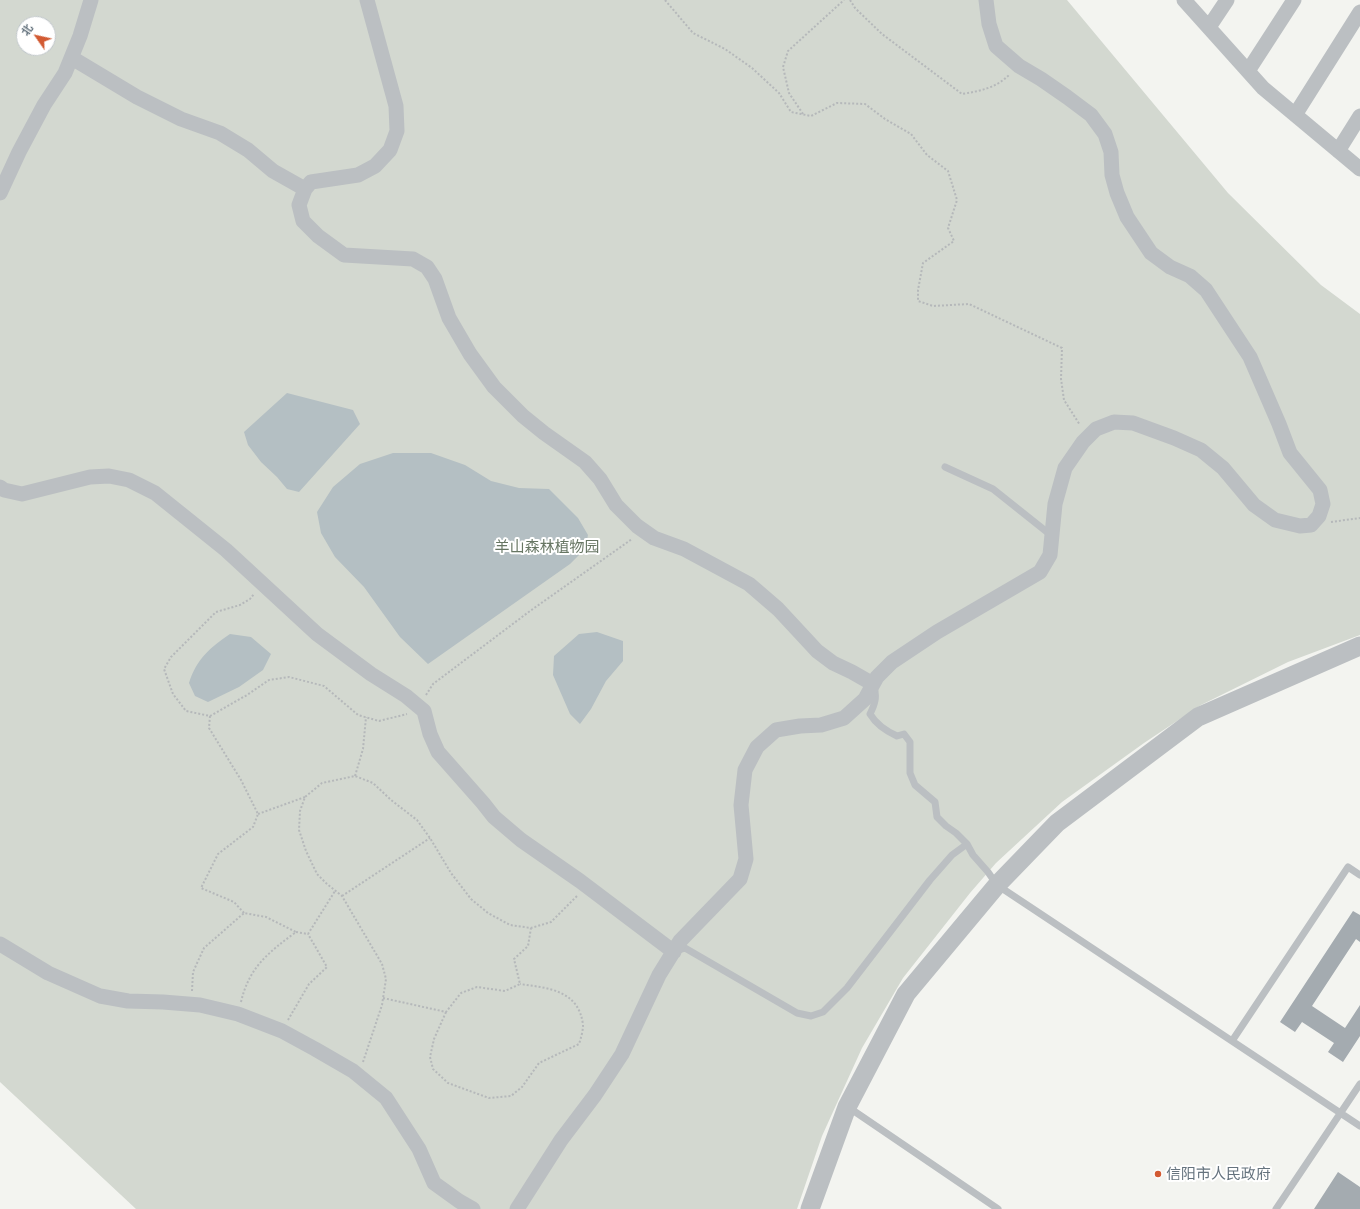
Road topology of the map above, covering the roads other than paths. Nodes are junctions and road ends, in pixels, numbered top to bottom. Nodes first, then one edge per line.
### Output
1 (91, 0) edge
2 (367, 0) edge
3 (986, 0) edge
4 (1184, 0) edge
5 (1227, 0) edge
6 (1294, 0) edge
7 (1360, 12) edge
8 (1209, 27) junction
9 (72, 58) junction
10 (1248, 71) junction
11 (1295, 115) junction
12 (1360, 116) edge
13 (1338, 151) junction
14 (1360, 169) edge
15 (305, 189) junction
16 (0, 191) edge
17 (945, 467) dead end
18 (0, 487) edge
19 (1052, 536) junction
20 (1360, 646) edge
21 (873, 684) junction
22 (967, 844) junction
23 (1360, 875) edge
24 (997, 885) junction
25 (0, 944) edge
26 (674, 952) junction
27 (1232, 1041) junction
28 (1360, 1084) edge
29 (847, 1107) junction
30 (1340, 1113) junction
31 (1360, 1126) edge
32 (473, 1209) edge
33 (517, 1209) edge
34 (810, 1209) edge
35 (998, 1209) edge
36 (1276, 1209) edge

1 - 9 street
2 - 15 street
3 - 19 street
4 - 8 street
5 - 8 street
6 - 10 street
7 - 11 street
8 - 10 street
9 - 15 street
9 - 16 street
10 - 11 street
11 - 13 street
12 - 13 street
13 - 14 street
15 - 21 street
17 - 19 lane
18 - 26 street
19 - 21 street
20 - 24 street
21 - 22 lane
21 - 26 street
22 - 24 lane
22 - 26 lane
23 - 27 lane
24 - 27 lane
24 - 29 street
25 - 32 street
26 - 33 street
27 - 30 lane
28 - 30 lane
29 - 34 street
29 - 35 lane
30 - 31 lane
30 - 36 lane

